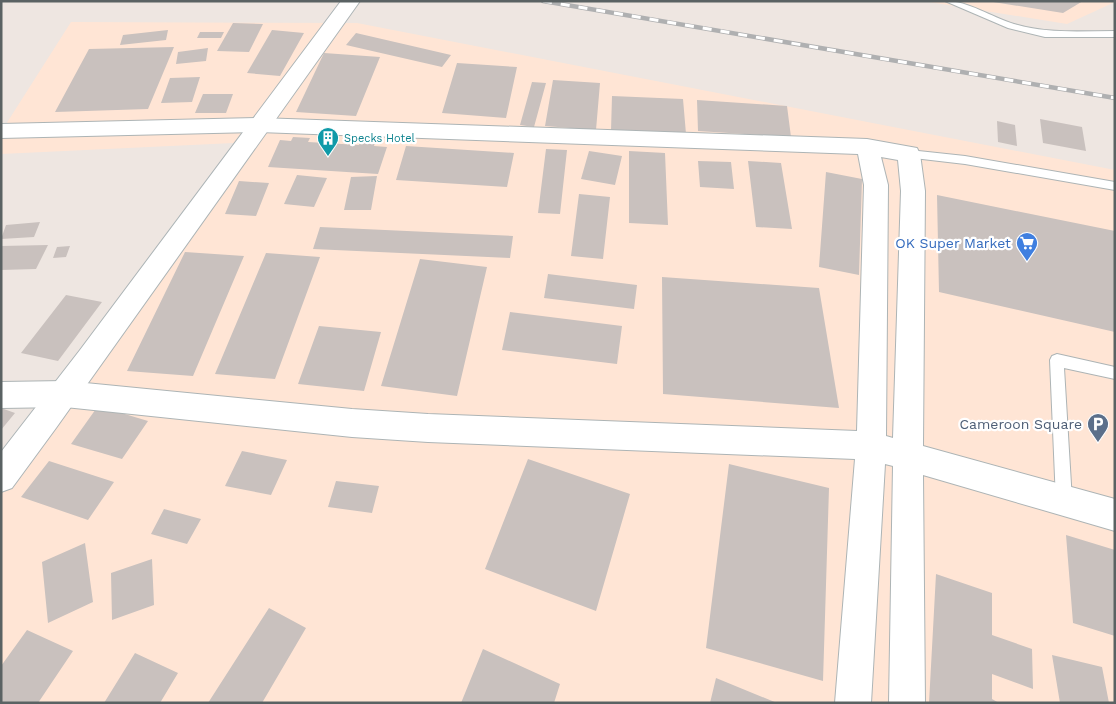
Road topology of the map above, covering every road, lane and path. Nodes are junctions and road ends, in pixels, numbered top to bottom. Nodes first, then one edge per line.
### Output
1 (351, 1) edge
2 (949, 1) edge
3 (1115, 34) edge
4 (259, 125) junction
5 (1, 131) edge
6 (867, 147) junction
7 (909, 154) junction
8 (1115, 186) edge
9 (1115, 373) edge
10 (65, 394) junction
11 (1, 395) edge
12 (871, 446) junction
13 (908, 456) junction
14 (1, 477) edge
15 (1064, 501) junction
16 (1115, 514) edge
17 (853, 703) edge
18 (907, 703) edge

1 - 4 street
2 - 3 lane
4 - 5 street
4 - 6 street
4 - 10 street
6 - 7 street
6 - 12 street
7 - 8 lane
7 - 13 street
9 - 15 lane
10 - 11 street
10 - 12 street
10 - 14 street
12 - 13 street
12 - 17 street
13 - 15 street
13 - 18 street
15 - 16 street

